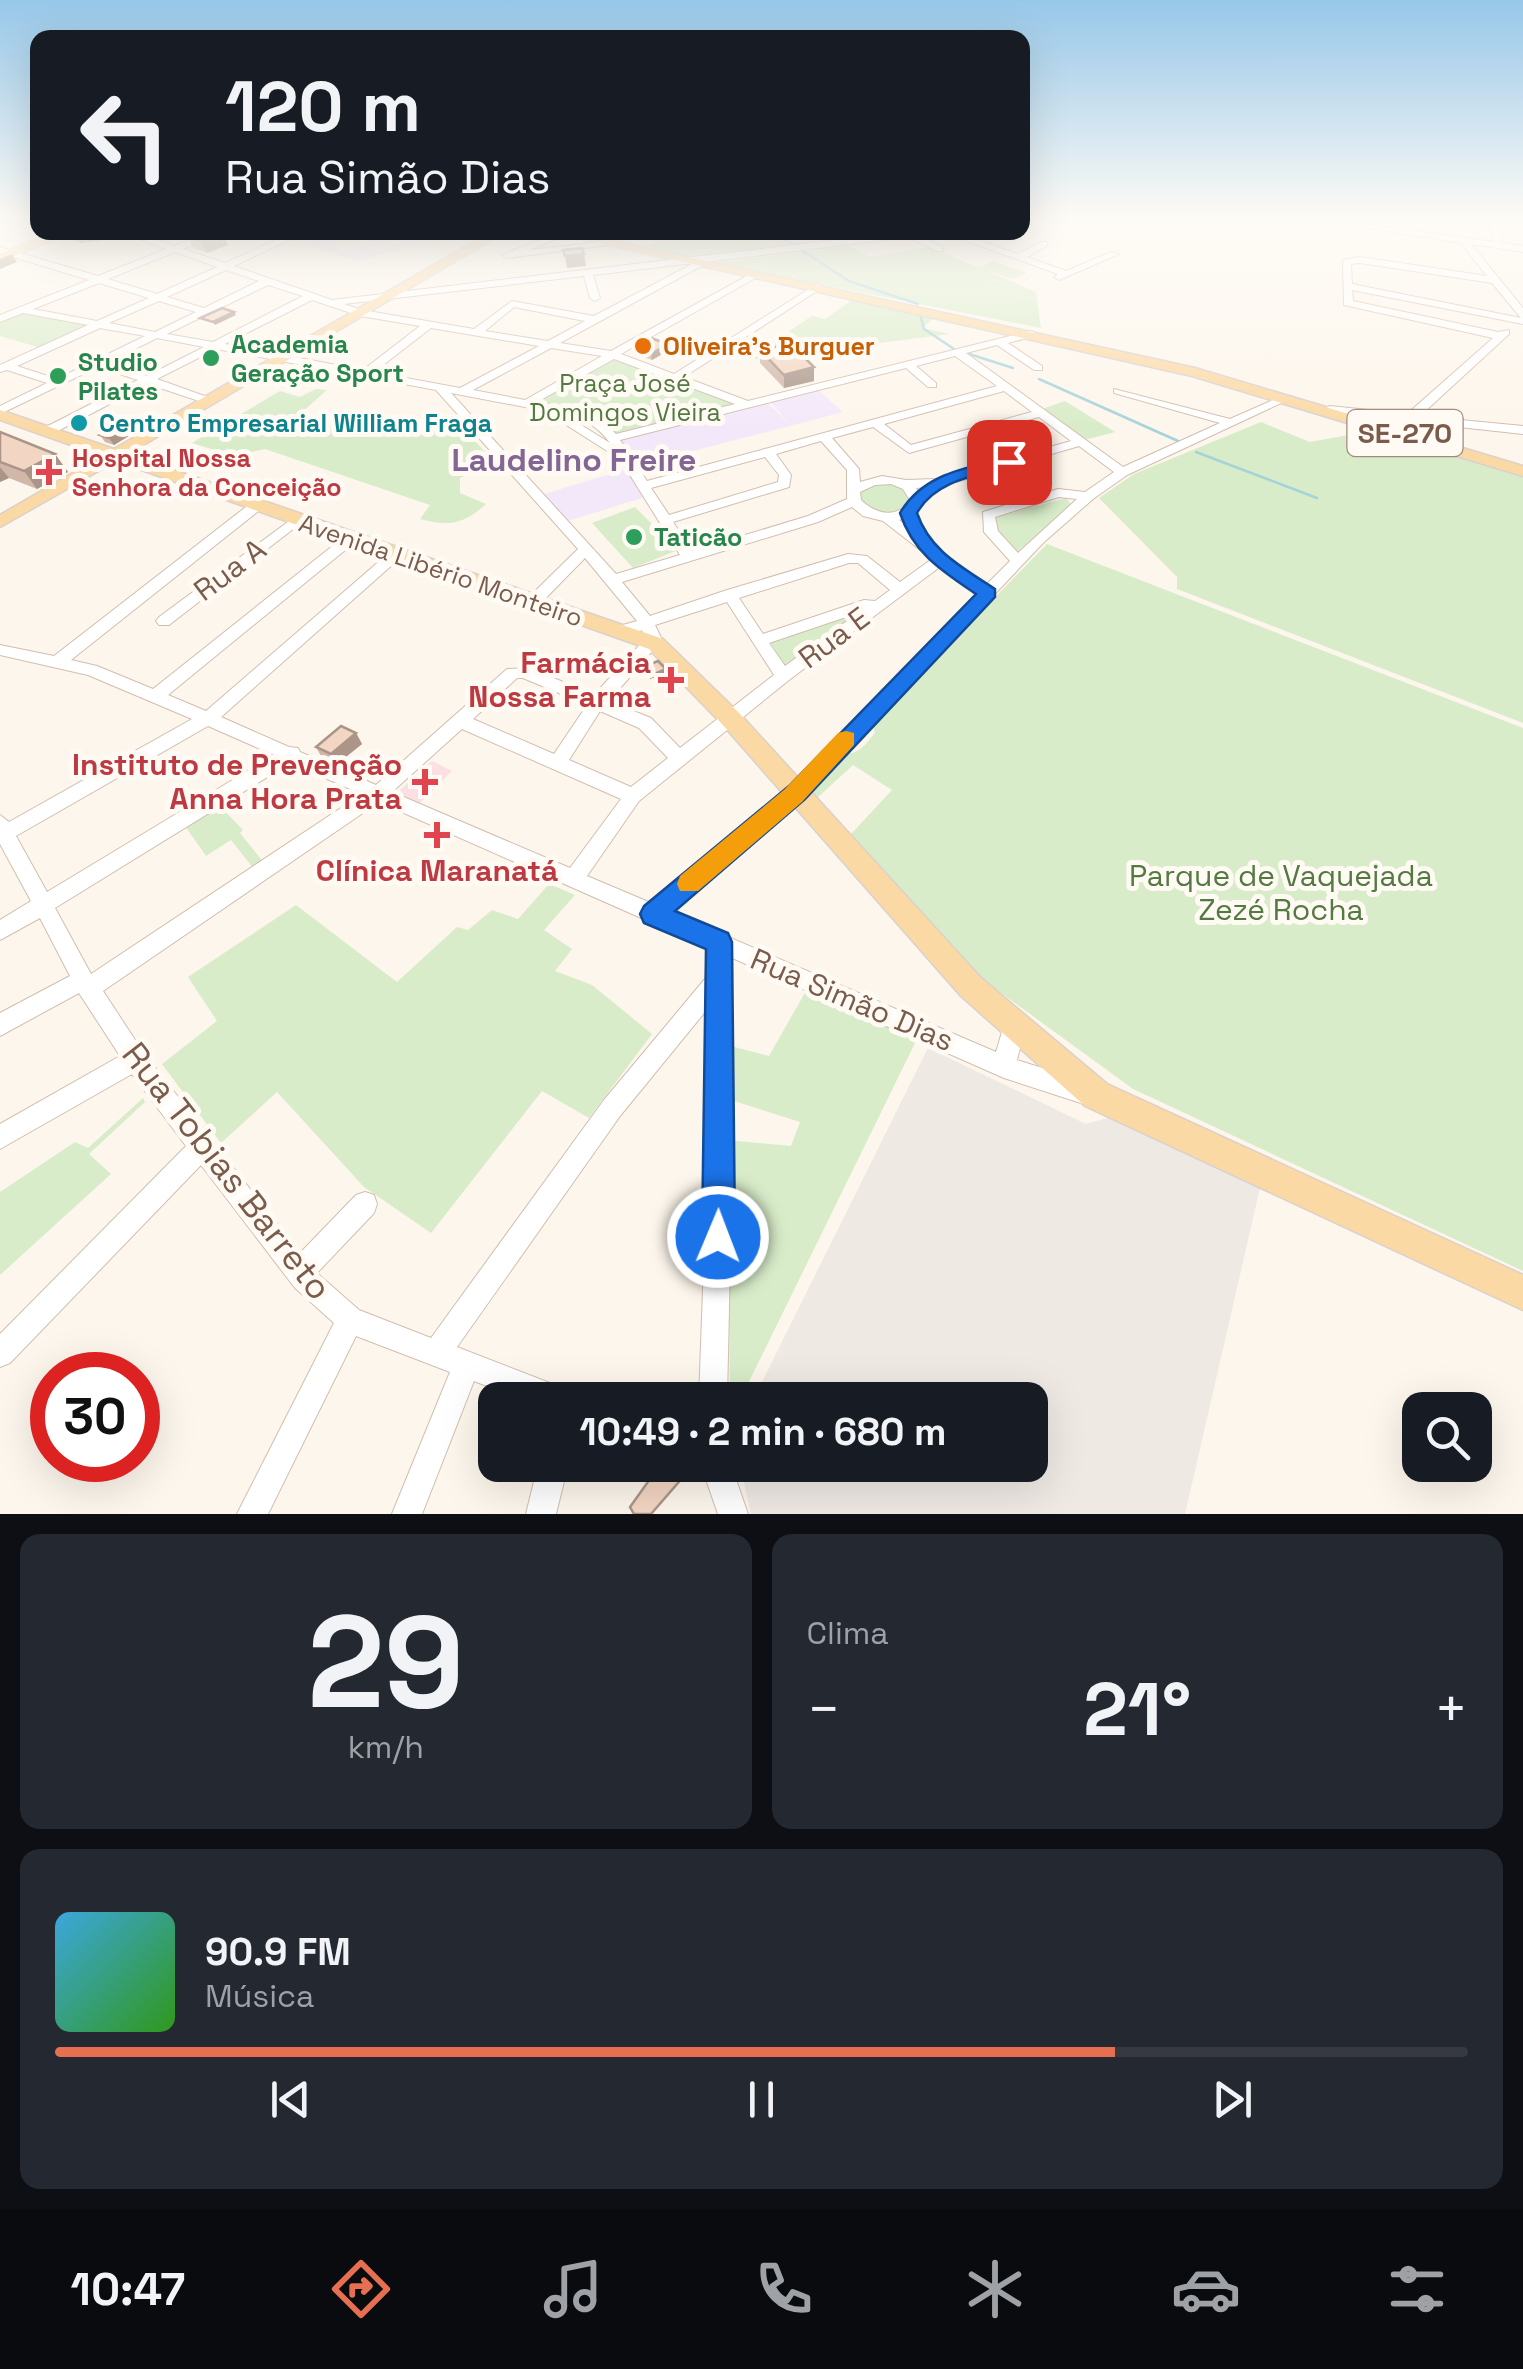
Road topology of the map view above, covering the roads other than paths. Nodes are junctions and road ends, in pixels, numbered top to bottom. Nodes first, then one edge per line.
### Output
1 (76, 289) edge
2 (129, 289) edge
3 (176, 289) edge
4 (252, 289) edge
5 (290, 289) edge
6 (404, 289) edge
7 (447, 289) edge
8 (592, 289) edge
9 (650, 289) edge
10 (728, 289) edge
11 (816, 289) edge
12 (820, 289) edge
13 (1347, 289) edge
14 (1362, 289) edge
15 (1499, 289) edge
16 (393, 295) junction
17 (311, 296) junction
18 (158, 297) junction
19 (595, 298) dead end
20 (331, 302) junction
21 (22, 310) junction
22 (204, 311) junction
23 (360, 313) junction
24 (1522, 317) edge
25 (0, 318) edge
26 (598, 320) junction
27 (95, 324) junction
28 (428, 325) junction
29 (477, 332) junction
30 (1030, 334) junction
31 (1507, 334) junction
32 (152, 335) junction
33 (998, 341) junction
34 (553, 343) junction
35 (210, 347) junction
36 (957, 352) junction
37 (613, 354) junction
38 (279, 360) junction
39 (98, 363) junction
40 (907, 364) junction
41 (4, 368) edge
42 (1024, 372) dead end
43 (366, 374) junction
44 (677, 378) junction
45 (851, 378) junction
46 (149, 380) junction
47 (1004, 381) junction
48 (59, 383) junction
49 (932, 385) dead end
50 (439, 387) junction
51 (463, 391) junction
52 (865, 391) dead end
53 (1118, 391) dead end
54 (1286, 398) junction
55 (209, 400) junction
56 (529, 404) junction
57 (744, 404) junction
58 (0, 413) edge
59 (1042, 413) junction
60 (875, 423) junction
61 (1232, 423) junction
62 (1405, 424) junction
63 (1523, 430) edge
64 (48, 431) junction
65 (824, 437) junction
66 (1080, 442) junction
67 (615, 447) junction
68 (768, 452) junction
69 (116, 455) junction
70 (853, 469) junction
71 (1523, 471) edge
72 (1122, 472) junction
73 (879, 480) junction
74 (937, 482) junction
75 (903, 484) junction
76 (644, 486) junction
77 (1088, 496) junction
78 (918, 497) junction
79 (858, 500) junction
80 (256, 506) junction
81 (909, 513) junction
82 (886, 518) junction
83 (296, 520) junction
84 (666, 520) junction
85 (0, 522) edge
86 (916, 535) junction
87 (350, 539) junction
88 (586, 549) junction
89 (395, 555) junction
90 (689, 557) junction
91 (939, 561) junction
92 (1018, 561) junction
93 (612, 580) junction
94 (988, 593) junction
95 (729, 594) junction
96 (892, 594) junction
97 (532, 603) junction
98 (164, 621) dead end
99 (646, 622) junction
100 (621, 631) junction
101 (761, 640) junction
102 (654, 643) junction
103 (0, 650) edge
104 (56, 663) junction
105 (783, 676) junction
106 (155, 696) junction
107 (596, 703) junction
108 (209, 718) junction
109 (731, 718) junction
110 (461, 722) junction
111 (292, 754) junction
112 (678, 758) junction
113 (557, 764) junction
114 (380, 792) junction
115 (797, 792) junction
116 (633, 796) junction
117 (2, 830) edge
118 (572, 880) junction
119 (44, 904) junction
120 (653, 914) junction
121 (0, 931) edge
122 (719, 942) junction
123 (718, 979) junction
124 (86, 984) junction
125 (1016, 1023) junction
126 (0, 1025) edge
127 (136, 1060) junction
128 (1004, 1067) junction
129 (1096, 1095) junction
130 (0, 1137) edge
131 (201, 1148) junction
132 (365, 1204) dead end
133 (300, 1272) junction
134 (1523, 1292) edge
135 (350, 1320) junction
136 (0, 1353) edge
137 (436, 1354) junction
138 (466, 1366) junction
139 (509, 1382) edge
140 (714, 1382) edge
141 (549, 1482) edge
142 (722, 1482) edge
143 (252, 1514) edge
144 (407, 1514) edge
145 (541, 1514) edge
146 (732, 1514) edge

1 - 21 street
2 - 18 street
3 - 18 street
4 - 22 street
5 - 17 street
6 - 16 main road
7 - 16 street
8 - 19 street
9 - 26 street
10 - 37 street
11 - 44 street
12 - 30 main road, SE-270
13 - 31 street
14 - 24 street
15 - 24 street
16 - 20 street
16 - 23 main road
17 - 20 street
17 - 35 street
18 - 22 street
18 - 27 street
20 - 23 street
21 - 25 street
21 - 27 street
22 - 32 street
23 - 28 street
23 - 38 main road
24 - 31 street
26 - 29 street
26 - 34 street
27 - 32 street
27 - 41 street
28 - 29 street
28 - 43 street
29 - 34 street
30 - 33 street
30 - 54 main road, SE-270
31 - 62 street
32 - 35 street
32 - 39 street
33 - 36 street
33 - 42 street
34 - 37 street
34 - 51 street
35 - 38 street
35 - 46 street
36 - 40 street
36 - 47 street
37 - 44 street
37 - 56 street
38 - 43 street
38 - 55 main road
39 - 46 street
39 - 48 street
40 - 45 street
40 - 49 street
41 - 48 street
43 - 50 street
44 - 57 street
45 - 52 street
45 - 57 street
46 - 55 street
46 - 64 street
47 - 59 street
47 - 60 street
48 - 58 street
50 - 51 street
50 - 88 street
51 - 56 street
53 - 61 street
54 - 61 street
54 - 62 main road, SE-270
55 - 69 main road
56 - 67 street
57 - 67 street
58 - 64 main road, Avenida Libério Monteiro
59 - 60 street
59 - 66 street
60 - 65 street
61 - 72 street
62 - 63 street
62 - 71 main road, SE-270
64 - 69 main road, Avenida Libério Monteiro
65 - 68 street
65 - 70 street
66 - 72 street
66 - 74 street
67 - 76 street
68 - 76 street
68 - 84 street
69 - 80 main road, Avenida Libério Monteiro
69 - 85 main road
70 - 73 street
70 - 79 street
72 - 77 street
73 - 75 street
73 - 79 street
74 - 75 street
74 - 78 street
75 - 78 street
76 - 84 street
77 - 92 street
77 - 92 street
78 - 81 street
79 - 82 street
79 - 90 street
80 - 83 main road, Avenida Libério Monteiro
80 - 104 street
81 - 82 street
81 - 86 street
82 - 86 street
83 - 87 main road, Avenida Libério Monteiro
83 - 98 street, Rua A
84 - 90 street
86 - 91 street
87 - 89 main road, Avenida Libério Monteiro
87 - 106 street
88 - 93 street
88 - 97 street
89 - 97 main road, Avenida Libério Monteiro
89 - 108 street
90 - 93 street
91 - 94 street
91 - 96 street, Rua E
92 - 94 street
93 - 99 street
94 - 115 street
95 - 96 street
95 - 99 street
95 - 101 street
96 - 101 street
96 - 105 street, Rua E
97 - 100 main road, Avenida Libério Monteiro
99 - 100 street
99 - 102 street
100 - 102 main road, Avenida Libério Monteiro
101 - 105 street
102 - 107 street
102 - 109 main road
103 - 104 street, Rua Simão Dias
104 - 106 street, Rua Simão Dias
105 - 109 street, Rua E
106 - 108 street, Rua Simão Dias
107 - 110 street
107 - 112 street
107 - 113 street
108 - 111 street, Rua Simão Dias
108 - 117 street
109 - 112 street, Rua E
109 - 115 main road
110 - 113 street
110 - 114 street
111 - 114 street, Rua Simão Dias
111 - 119 street
112 - 116 street, Rua E
113 - 116 street
114 - 118 street, Rua Simão Dias
114 - 124 street
115 - 120 street
115 - 125 main road
116 - 118 street, Rua E
117 - 119 street, Rua Tobias Barreto
118 - 120 street, Rua Simão Dias
119 - 121 street
119 - 124 street, Rua Tobias Barreto
120 - 122 street, Rua Simão Dias
122 - 123 street
122 - 128 street, Rua Simão Dias
123 - 137 street
123 - 140 street
124 - 126 street
124 - 127 street, Rua Tobias Barreto
125 - 128 street
125 - 129 main road
127 - 130 street
127 - 131 street, Rua Tobias Barreto
128 - 129 street, Rua Simão Dias
129 - 134 main road
131 - 133 street, Rua Tobias Barreto
131 - 136 street
132 - 133 street
133 - 135 street, Rua Tobias Barreto
135 - 137 street, Rua Tobias Barreto
135 - 143 street
137 - 138 street, Rua Tobias Barreto
138 - 139 street, Rua Tobias Barreto
138 - 144 street
141 - 145 street
142 - 146 street

